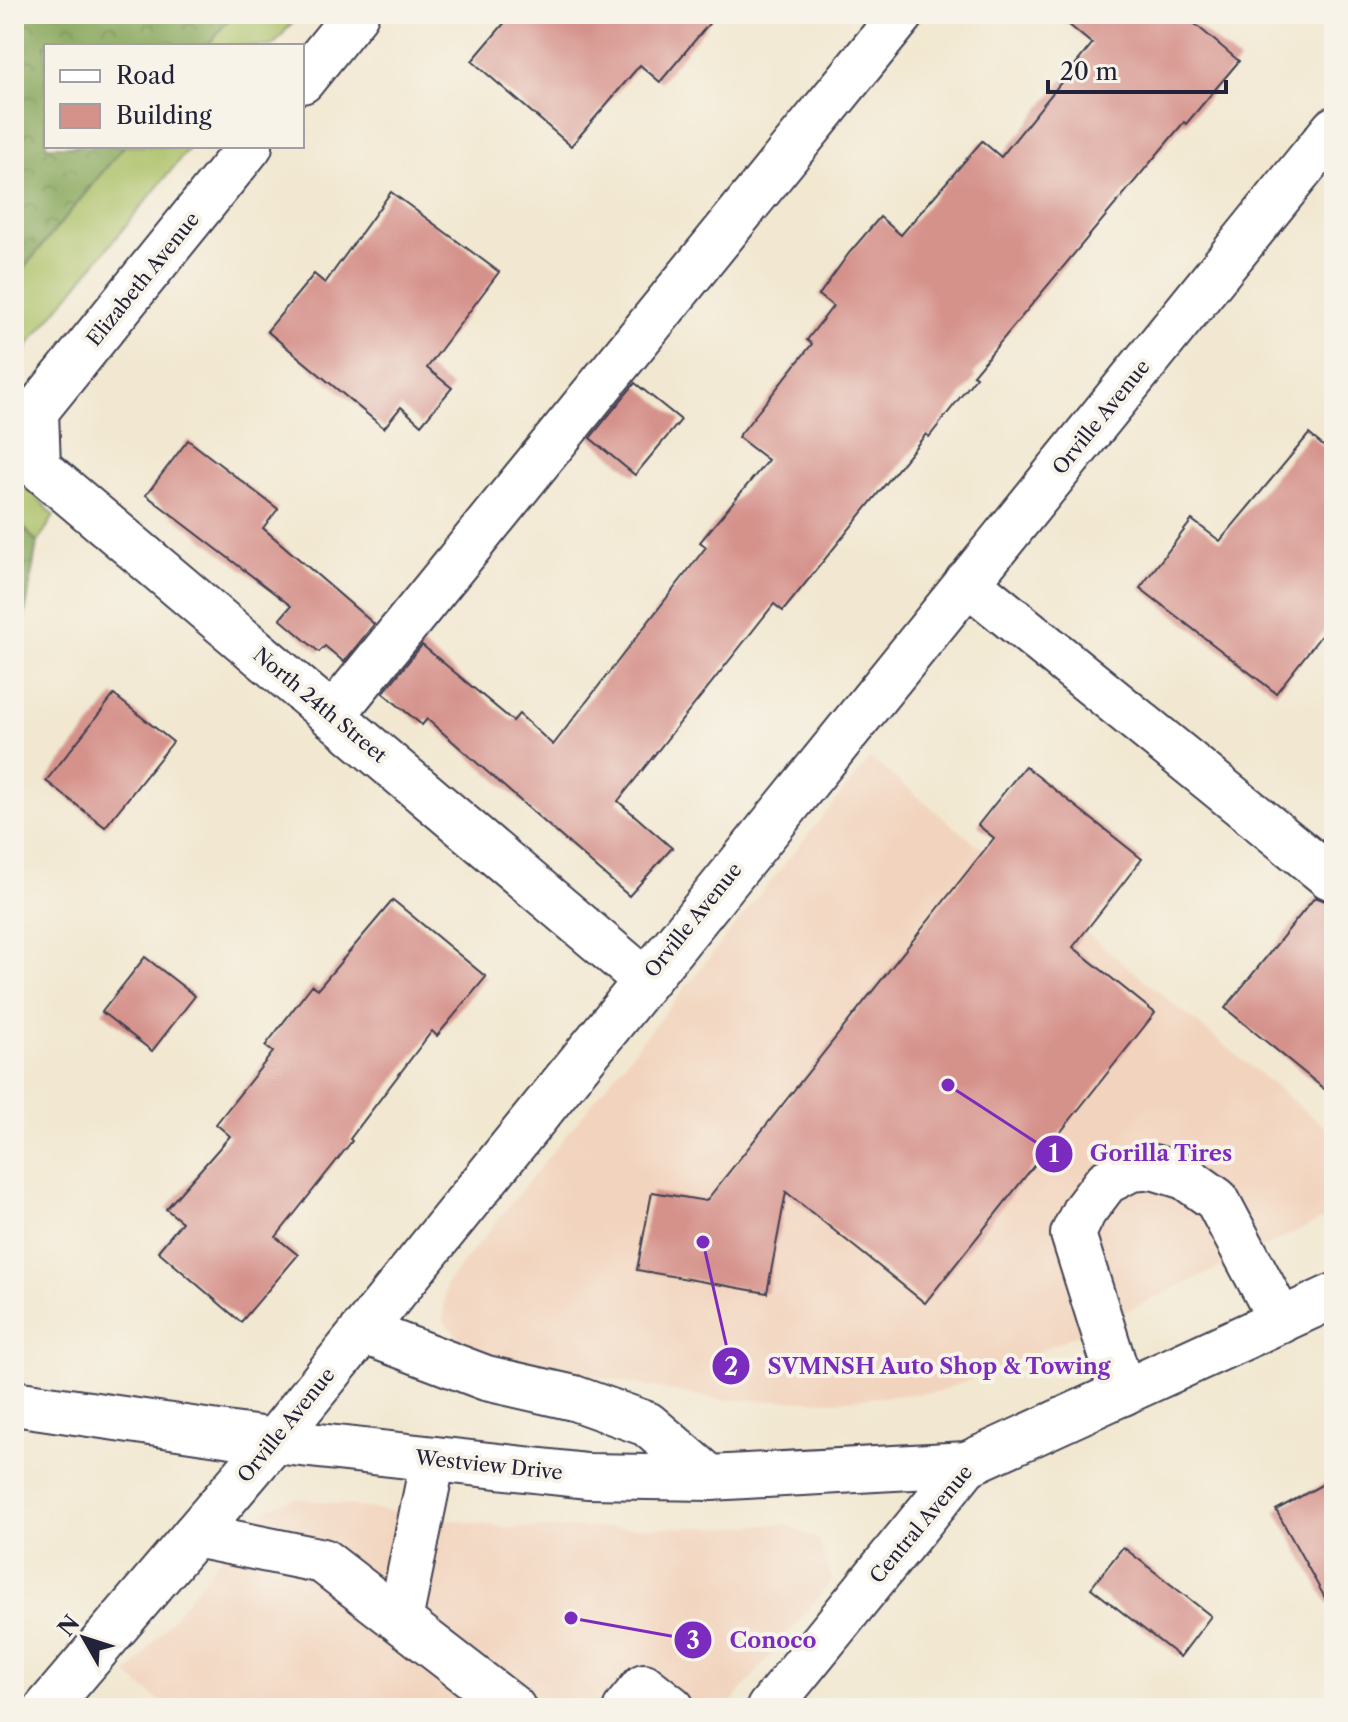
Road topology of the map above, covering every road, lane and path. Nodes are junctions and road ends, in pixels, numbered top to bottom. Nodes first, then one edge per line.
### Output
1 (356, 14) edge
2 (902, 14) edge
3 (304, 79) edge
4 (1334, 129) edge
5 (248, 148) edge
6 (36, 411) joint
7 (967, 582) junction
8 (332, 716) junction
9 (1330, 877) dead end
10 (645, 980) junction
11 (1334, 1296) edge
12 (1281, 1321) junction
13 (362, 1331) junction
14 (1123, 1393) junction
15 (14, 1403) edge
16 (274, 1441) junction
17 (433, 1459) junction
18 (967, 1464) junction
19 (710, 1478) junction
20 (194, 1535) junction
21 (400, 1620) junction
22 (47, 1708) edge
23 (513, 1708) edge
24 (626, 1708) edge
25 (672, 1708) edge
26 (769, 1708) edge

1 - 3 street
2 - 8 street
4 - 7 street, Orville Avenue
5 - 6 street, Elizabeth Avenue
6 - 8 street, North 24th Street
7 - 9 street
7 - 10 street, Orville Avenue
8 - 10 street, North 24th Street
10 - 13 street, Orville Avenue
11 - 12 street, Central Avenue
12 - 14 street, Central Avenue
12 - 14 street
13 - 16 street, Orville Avenue
13 - 19 street
14 - 18 street, Central Avenue
15 - 16 street, Westview Drive
16 - 17 street, Westview Drive
16 - 20 street, Orville Avenue
17 - 19 street, Westview Drive
17 - 21 street
18 - 19 street, Westview Drive
18 - 26 street, Central Avenue
20 - 21 street
20 - 22 street, Orville Avenue
21 - 23 street
24 - 25 street

